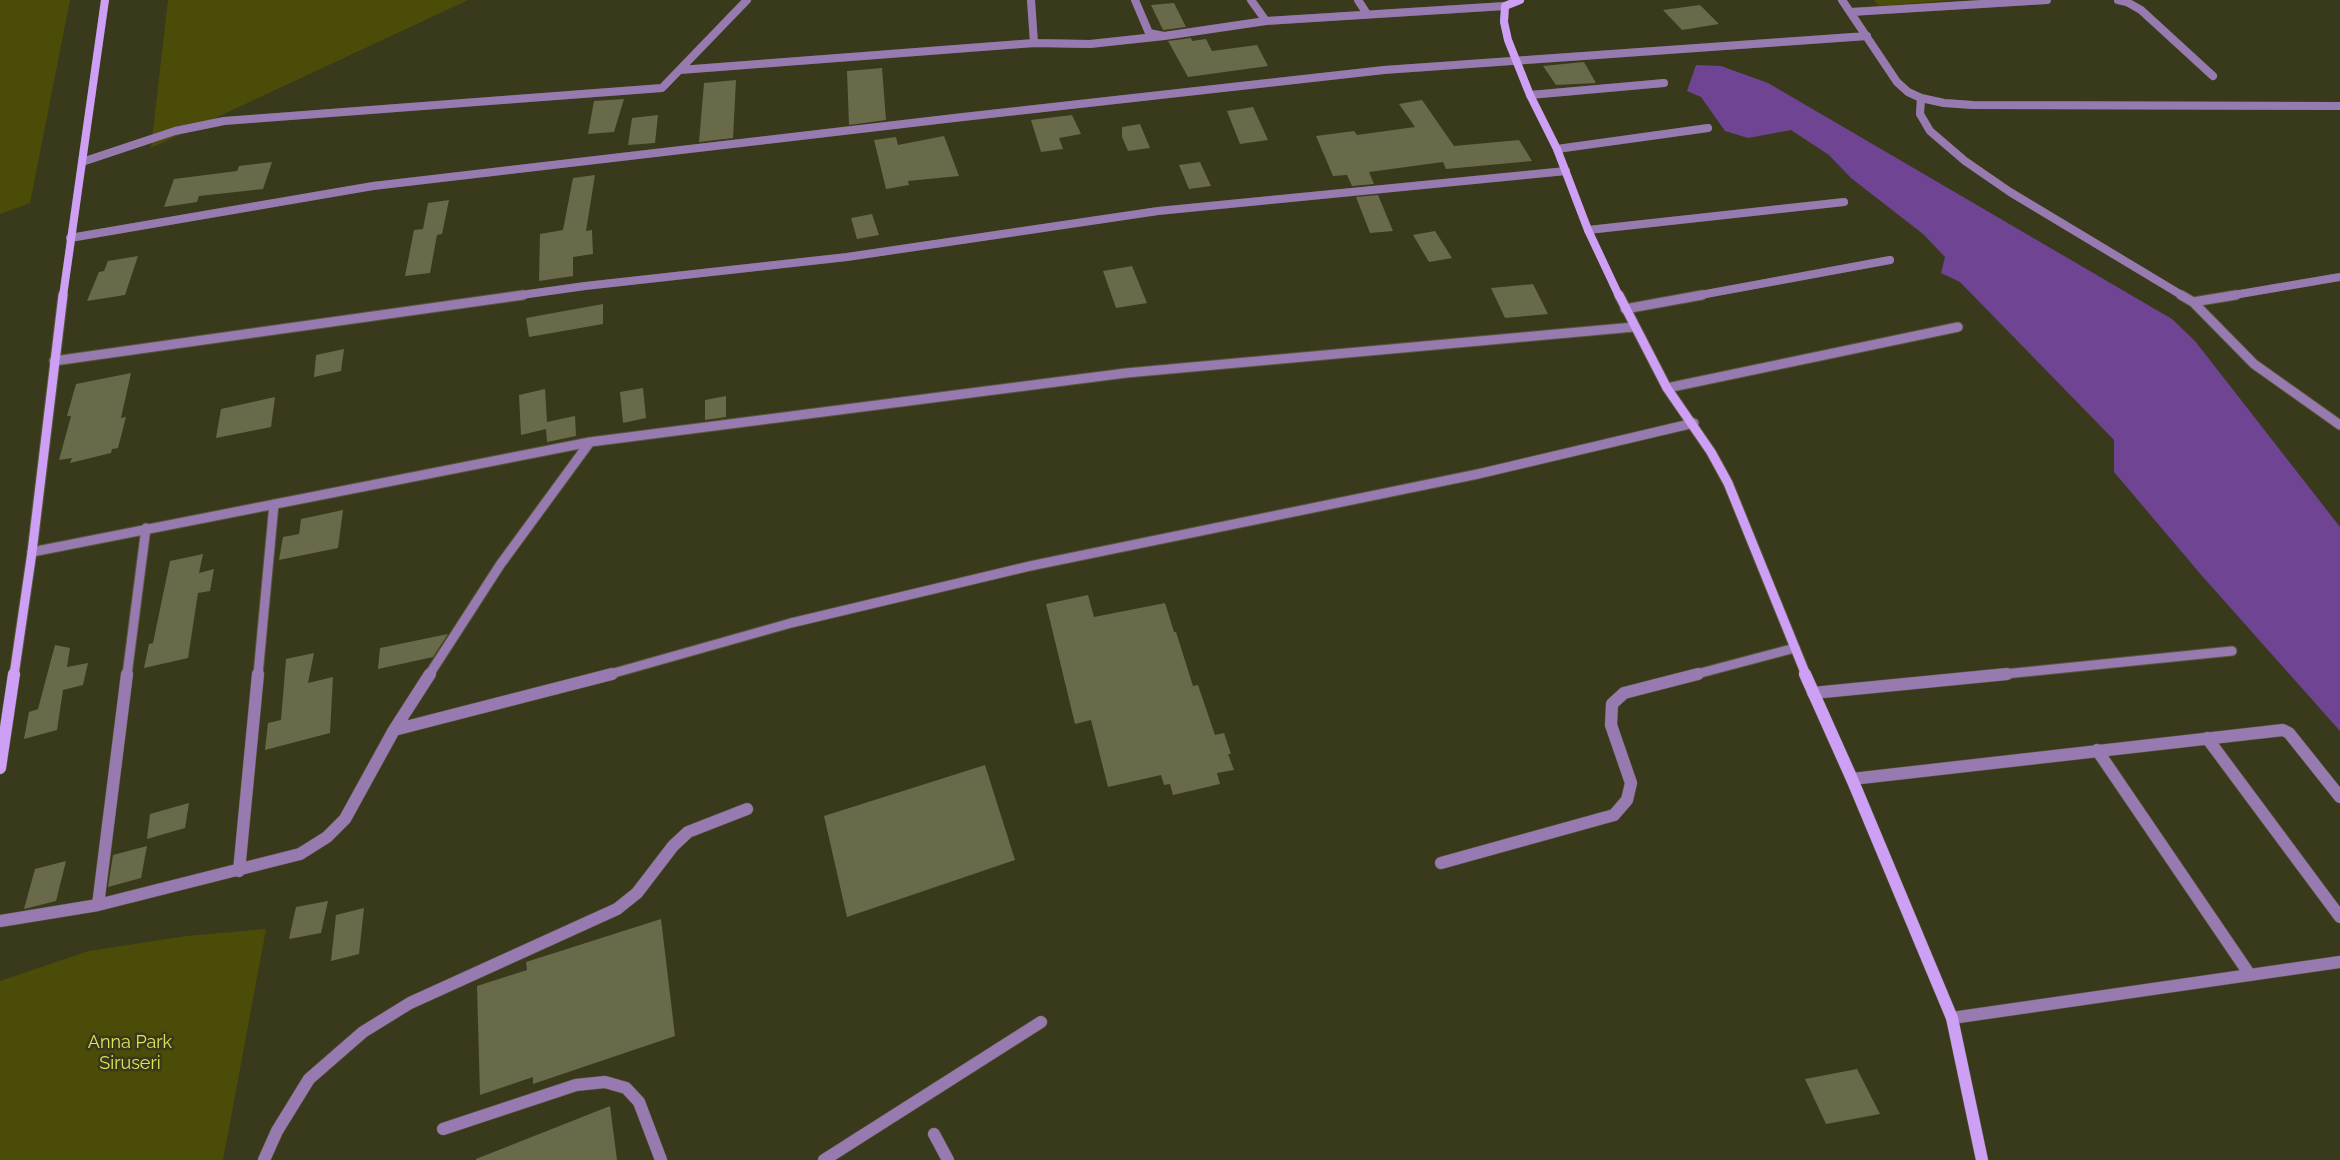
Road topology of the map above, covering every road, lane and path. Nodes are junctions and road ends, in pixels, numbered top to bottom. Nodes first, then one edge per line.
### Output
1 (106, 0) edge
2 (748, 0) edge
3 (1031, 0) edge
4 (1135, 0) edge
5 (1251, 0) edge
6 (1358, 0) edge
7 (1520, 0) edge
8 (1842, 0) edge
9 (2047, 0) edge
10 (2118, 0) edge
11 (1505, 6) junction
12 (1851, 12) junction
13 (1367, 14) junction
14 (1266, 21) junction
15 (1164, 36) junction
16 (1867, 36) junction
17 (1034, 43) junction
18 (1517, 60) junction
19 (680, 70) junction
20 (2213, 76) dead end
21 (1664, 83) dead end
22 (1530, 94) junction
23 (1921, 98) junction
24 (2340, 106) edge
25 (1708, 128) dead end
26 (1557, 149) junction
27 (82, 162) junction
28 (1566, 171) junction
29 (1844, 202) dead end
30 (1588, 230) junction
31 (70, 238) junction
32 (1890, 260) dead end
33 (2340, 278) edge
34 (2193, 302) junction
35 (1625, 309) junction
36 (1634, 327) junction
37 (1958, 327) dead end
38 (54, 361) junction
39 (1668, 388) junction
40 (1694, 424) junction
41 (2340, 425) edge
42 (590, 442) junction
43 (274, 504) junction
44 (146, 528) junction
45 (32, 552) junction
46 (1795, 648) junction
47 (2232, 651) dead end
48 (1813, 693) junction
49 (394, 730) junction
50 (2207, 738) junction
51 (2097, 750) junction
52 (0, 768) edge
53 (1852, 779) junction
54 (2340, 797) edge
55 (746, 809) dead end
56 (1441, 863) dead end
57 (239, 871) junction
58 (98, 905) junction
59 (2340, 917) edge
60 (0, 921) edge
61 (2340, 962) edge
62 (2250, 976) junction
63 (1952, 1018) junction
64 (1041, 1022) dead end
65 (443, 1129) dead end
66 (934, 1134) dead end
67 (264, 1160) edge
68 (661, 1160) edge
69 (824, 1160) edge
70 (948, 1160) edge
71 (1982, 1160) edge

1 - 27 street
2 - 19 street
3 - 17 street
4 - 15 street
5 - 14 street
6 - 13 street
7 - 11 street
8 - 12 street
9 - 12 street
10 - 20 street
11 - 13 street
11 - 18 street
12 - 16 street
13 - 14 street
14 - 15 street
15 - 17 street
16 - 18 street
16 - 23 street
17 - 19 street
18 - 22 street
18 - 31 street
19 - 27 street
21 - 22 street
22 - 26 street
23 - 24 street
23 - 34 street
25 - 26 street
26 - 28 street
27 - 31 street
28 - 30 street
28 - 38 street
29 - 30 street
30 - 35 street
31 - 38 street
32 - 35 street
33 - 34 street
34 - 41 street
35 - 36 street
36 - 39 street
36 - 42 street
37 - 39 street
38 - 45 street
39 - 40 street
40 - 46 street
40 - 49 street
42 - 43 street
42 - 49 street
43 - 44 street
43 - 57 street
44 - 45 street
44 - 58 street
45 - 52 street
46 - 48 street
46 - 56 street
47 - 48 street
48 - 53 street
49 - 57 street
50 - 51 street
50 - 54 street
50 - 59 street
51 - 53 street
51 - 62 street
53 - 63 street
55 - 67 street
57 - 58 street
58 - 60 street
61 - 62 street
62 - 63 street
63 - 71 street
64 - 69 street
65 - 68 street
66 - 70 street

